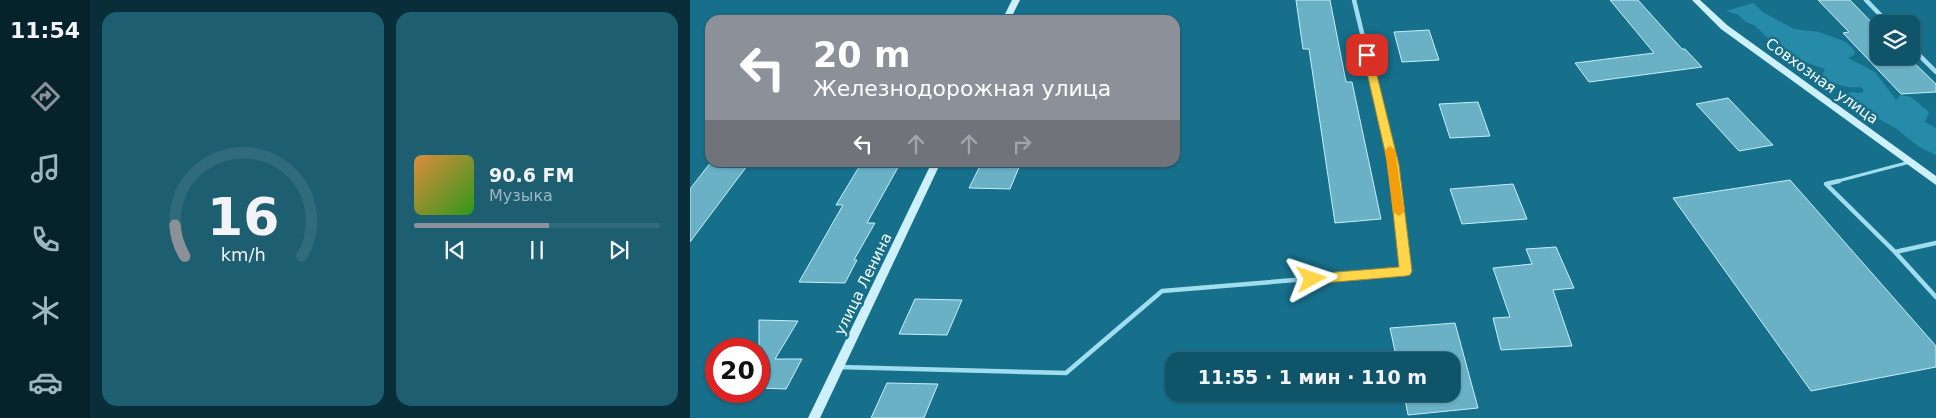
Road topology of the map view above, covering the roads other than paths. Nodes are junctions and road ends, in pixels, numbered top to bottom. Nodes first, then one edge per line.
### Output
1 (1016, 0) edge
2 (1354, 0) edge
3 (1696, 0) edge
4 (1866, 0) edge
5 (1008, 15) edge
6 (1880, 15) edge
7 (1920, 56) edge
8 (1936, 72) edge
9 (1910, 162) junction
10 (936, 167) edge
11 (1936, 181) edge
12 (1936, 243) edge
13 (1895, 252) junction
14 (1406, 271) joint
15 (1936, 297) edge
16 (839, 367) junction
17 (814, 418) edge

1 - 5 street
2 - 14 street
3 - 9 street, Совхозная улица
4 - 6 street
7 - 8 street
9 - 11 street, Совхозная улица
9 - 13 lane
10 - 16 street, улица Ленина
12 - 13 lane
13 - 15 lane
14 - 16 lane
16 - 17 street, улица Ленина

